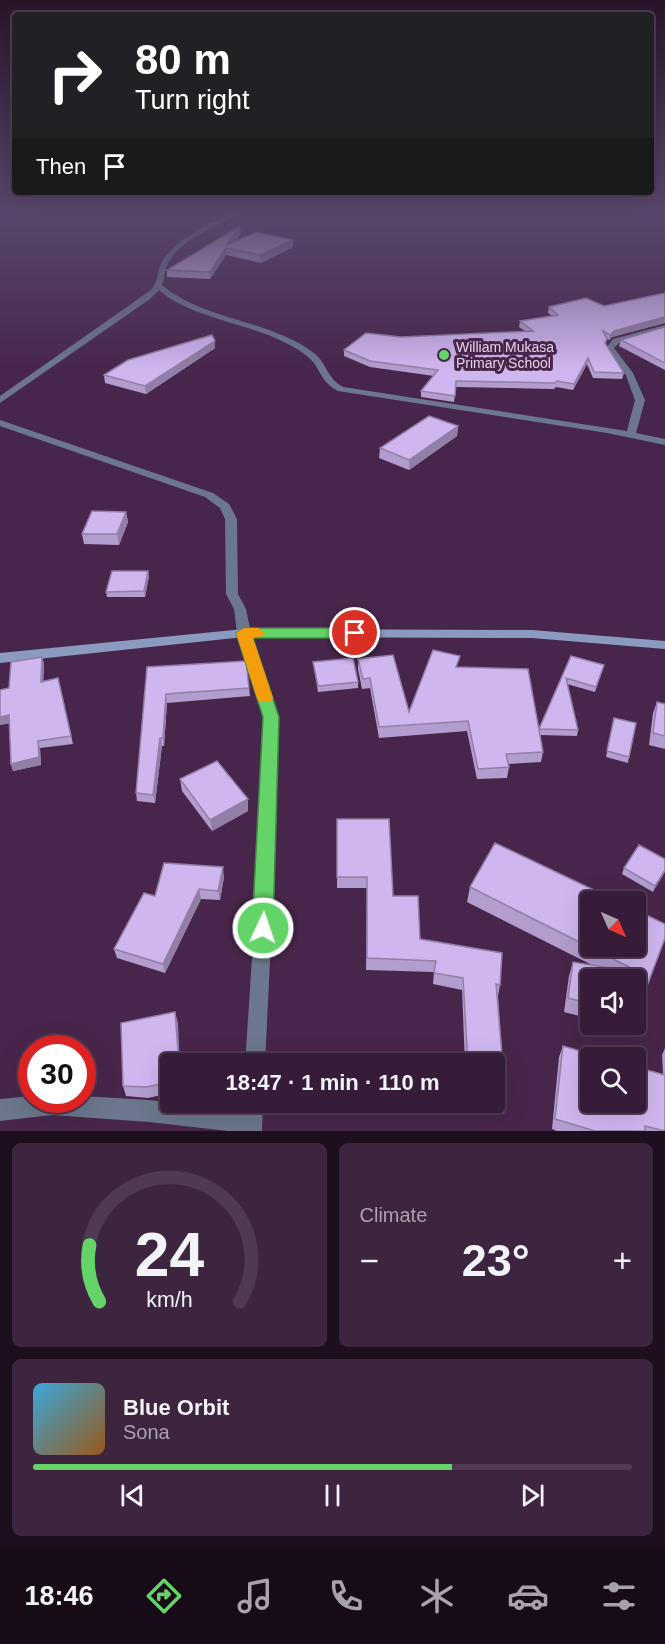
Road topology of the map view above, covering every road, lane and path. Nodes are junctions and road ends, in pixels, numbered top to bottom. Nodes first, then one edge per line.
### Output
1 (164, 264) edge
2 (159, 287) junction
3 (665, 327) edge
4 (0, 400) edge
5 (0, 423) edge
6 (631, 435) junction
7 (665, 442) edge
8 (244, 633) junction
9 (665, 645) edge
10 (0, 658) edge
11 (256, 1053) edge
12 (0, 1110) edge
13 (252, 1119) edge

1 - 2 street
2 - 4 street
2 - 6 street
3 - 6 street
5 - 8 street
6 - 7 street
8 - 9 main road
8 - 10 main road
8 - 11 street
12 - 13 street

